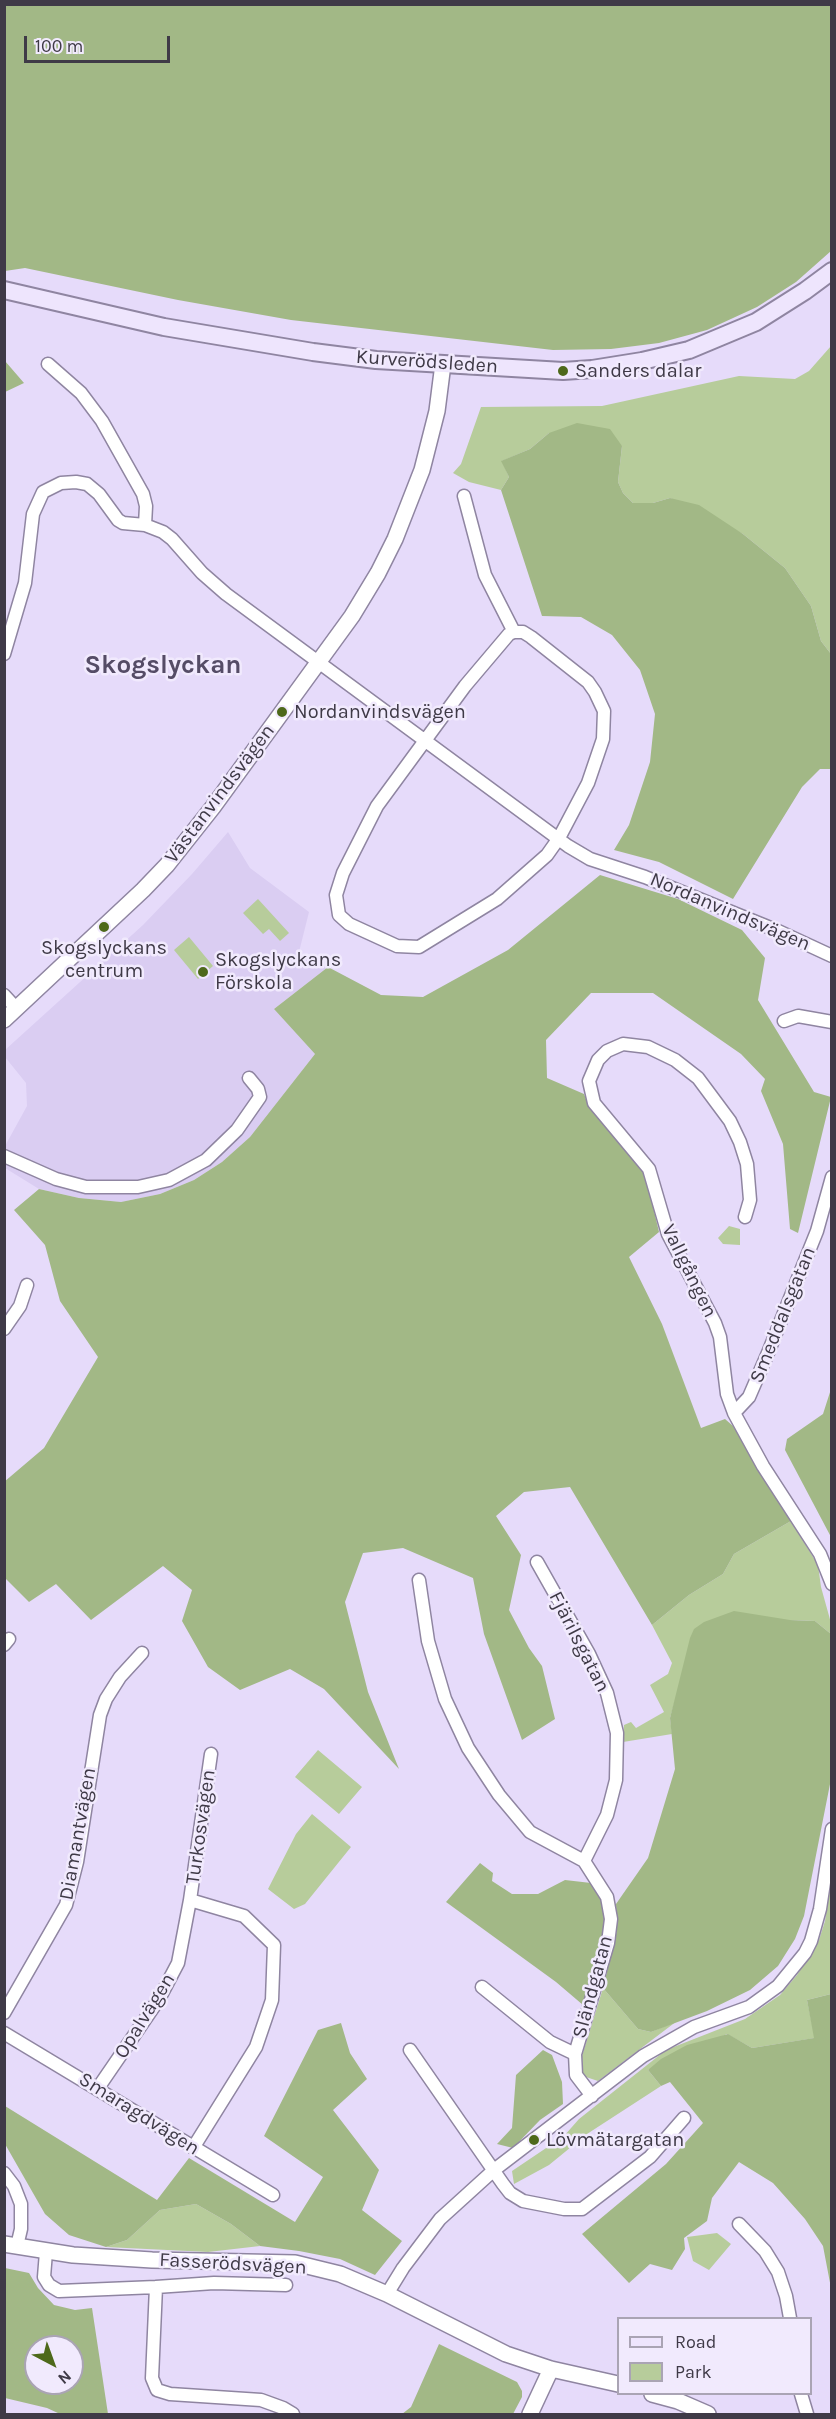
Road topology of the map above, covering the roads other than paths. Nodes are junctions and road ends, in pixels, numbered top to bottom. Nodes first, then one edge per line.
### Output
1 (831, 271) edge
2 (4, 290) edge
3 (48, 364) dead end
4 (443, 364) junction
5 (464, 496) dead end
6 (145, 525) junction
7 (514, 632) junction
8 (4, 654) edge
9 (318, 663) junction
10 (425, 741) junction
11 (559, 838) junction
12 (831, 956) edge
13 (4, 995) edge
14 (16, 1008) junction
15 (4, 1020) edge
16 (784, 1021) dead end
17 (831, 1022) edge
18 (249, 1078) dead end
19 (4, 1156) edge
20 (831, 1177) edge
21 (745, 1217) dead end
22 (27, 1285) dead end
23 (4, 1329) edge
24 (734, 1413) junction
25 (537, 1562) dead end
26 (419, 1581) dead end
27 (831, 1584) edge
28 (142, 1653) dead end
29 (211, 1754) dead end
30 (831, 1829) edge
31 (584, 1861) junction
32 (190, 1900) junction
33 (482, 1987) dead end
34 (4, 2013) edge
35 (4, 2033) edge
36 (410, 2049) dead end
37 (575, 2054) junction
38 (98, 2088) junction
39 (592, 2096) junction
40 (684, 2118) dead end
41 (193, 2148) junction
42 (494, 2170) junction
43 (4, 2173) edge
44 (273, 2195) dead end
45 (739, 2224) dead end
46 (11, 2245) edge
47 (46, 2252) junction
48 (286, 2285) dead end
49 (156, 2287) junction
50 (387, 2294) junction
51 (790, 2317) edge
52 (551, 2369) junction
53 (617, 2384) edge
54 (655, 2395) edge
55 (801, 2395) edge
56 (293, 2415) edge
57 (530, 2415) edge
58 (708, 2415) edge
59 (807, 2415) edge

1 - 4 main road, Kurverödsleden
2 - 4 main road, Kurverödsleden
3 - 6 street
4 - 9 street, Västanvindsvägen
5 - 7 street
6 - 8 street, Nordanvindsvägen
6 - 9 street, Nordanvindsvägen
7 - 10 street
7 - 11 street
9 - 10 street, Nordanvindsvägen
9 - 14 street, Västanvindsvägen
10 - 11 street, Nordanvindsvägen
10 - 11 street
11 - 12 street, Nordanvindsvägen
13 - 14 street
14 - 15 street, Västanvindsvägen
16 - 17 street
18 - 19 street
20 - 24 street, Smeddalsgatan
21 - 24 street, Vallgången
22 - 23 street
24 - 27 street, Vallgången
25 - 31 street, Fjärilsgatan
26 - 31 street, Sländgatan
28 - 34 street, Diamantvägen
29 - 32 street, Turkosvägen
30 - 39 street
31 - 37 street, Sländgatan
32 - 38 street, Opalvägen
32 - 41 street
33 - 37 street
35 - 38 street, Smaragdvägen
36 - 42 street
37 - 39 street, Sländgatan
38 - 41 street, Smaragdvägen
39 - 42 street
40 - 42 street
41 - 44 street, Smaragdvägen
42 - 50 street
43 - 46 street
45 - 51 street
46 - 47 street, Fasserödsvägen
47 - 49 street
47 - 50 street, Fasserödsvägen
48 - 49 street
49 - 56 street
50 - 52 street, Fasserödsvägen
52 - 53 street, Fasserödsvägen
52 - 57 street
54 - 58 street
55 - 59 street

